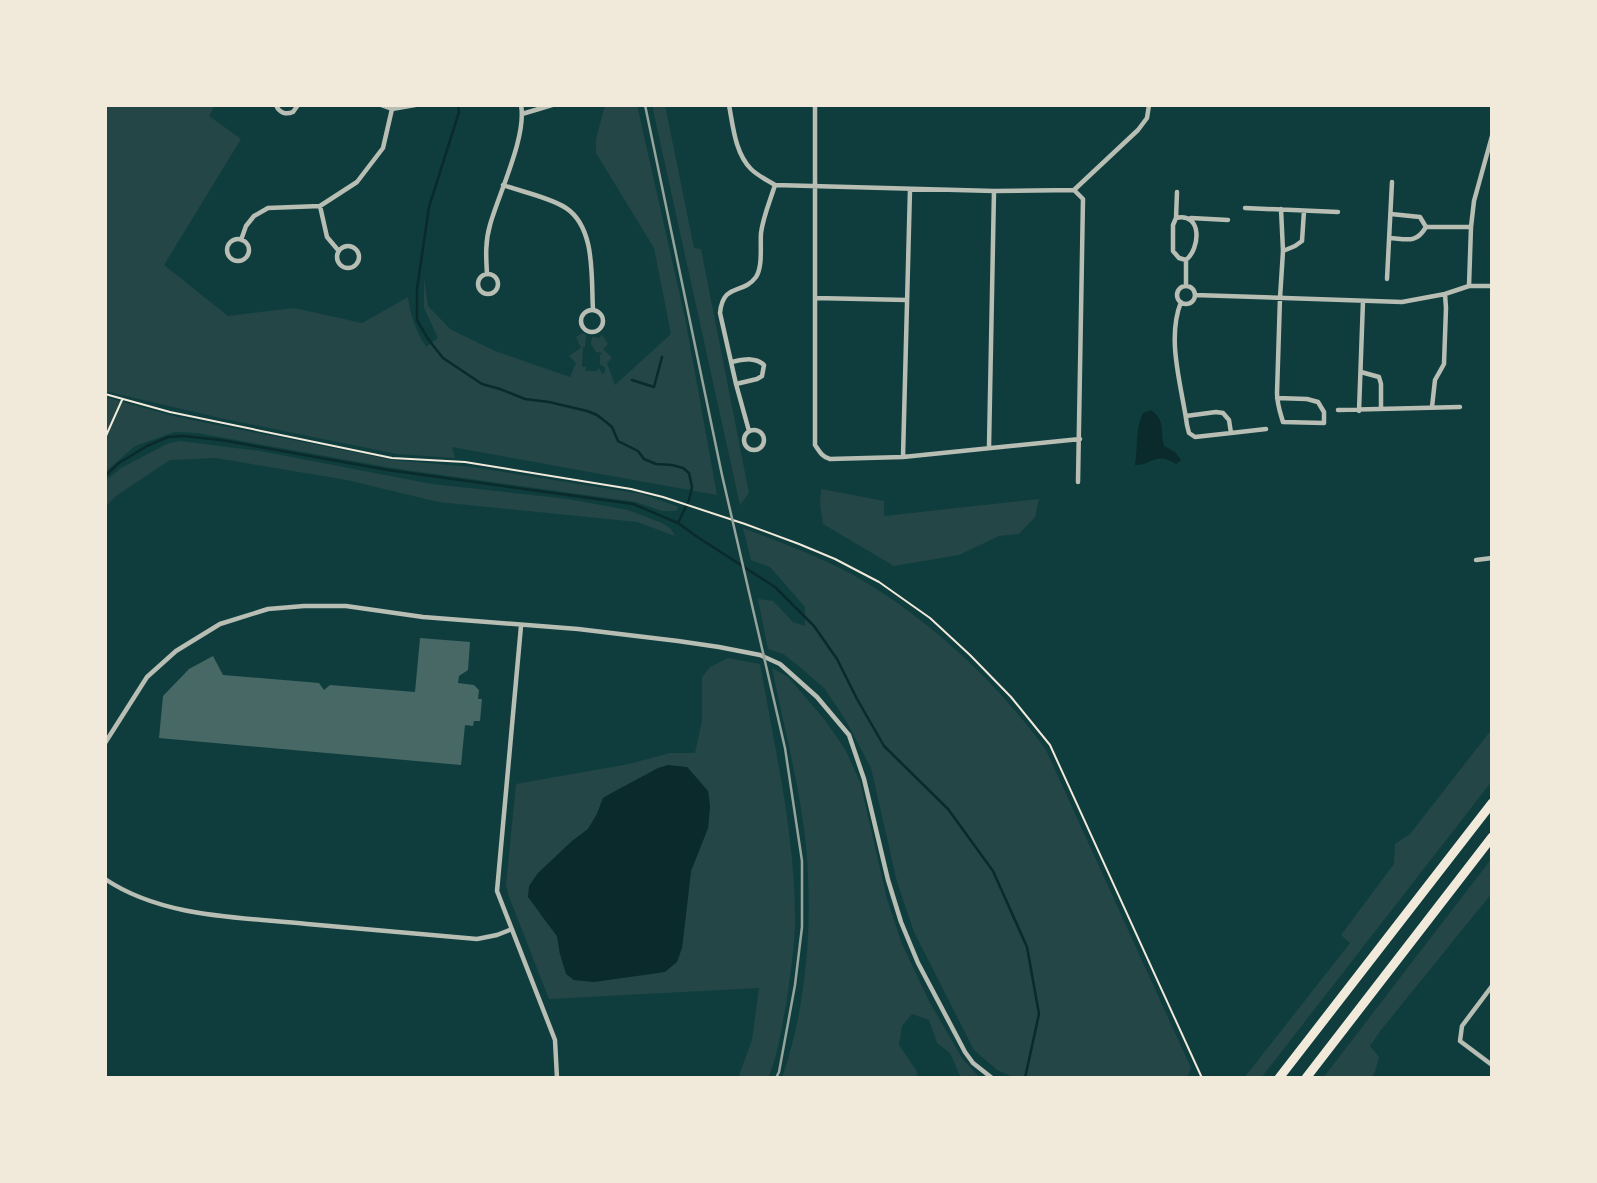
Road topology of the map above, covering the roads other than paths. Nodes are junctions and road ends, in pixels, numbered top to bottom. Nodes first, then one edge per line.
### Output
1 (276, 105) edge
2 (298, 105) edge
3 (381, 105) edge
4 (415, 105) edge
5 (521, 105) edge
6 (552, 105) edge
7 (729, 105) edge
8 (815, 105) edge
9 (1149, 105) edge
10 (392, 108) junction
11 (522, 114) junction
12 (1492, 136) edge
13 (1392, 182) dead end
14 (775, 185) junction
15 (503, 186) junction
16 (815, 186) junction
17 (910, 189) junction
18 (1074, 190) junction
19 (994, 191) junction
20 (1177, 192) dead end
21 (320, 206) junction
22 (1245, 208) dead end
23 (1281, 209) junction
24 (1304, 211) junction
25 (1338, 212) dead end
26 (1391, 214) junction
27 (1176, 218) junction
28 (1190, 218) junction
29 (1228, 220) dead end
30 (1426, 227) junction
31 (1471, 227) junction
32 (1389, 238) junction
33 (241, 240) junction
34 (338, 250) junction
35 (1283, 251) junction
36 (1186, 260) junction
37 (487, 274) junction
38 (1387, 279) dead end
39 (1186, 286) junction
40 (1469, 286) junction
41 (1492, 286) edge
42 (1445, 294) junction
43 (1195, 295) junction
44 (815, 298) junction
45 (1280, 298) junction
46 (907, 300) junction
47 (1363, 300) junction
48 (1181, 302) junction
49 (593, 310) junction
50 (731, 362) junction
51 (1361, 372) junction
52 (736, 384) junction
53 (1277, 398) junction
54 (1432, 407) junction
55 (1460, 407) dead end
56 (1381, 408) junction
57 (1338, 410) dead end
58 (1359, 411) junction
59 (1185, 416) junction
60 (1266, 429) dead end
61 (749, 431) junction
62 (1231, 433) junction
63 (1080, 439) junction
64 (989, 447) junction
65 (903, 457) junction
66 (1078, 482) dead end
67 (1492, 558) edge
68 (1476, 559) dead end
69 (521, 626) junction
70 (105, 743) edge
71 (1492, 803) edge
72 (1492, 837) edge
73 (105, 879) edge
74 (512, 929) junction
75 (1492, 986) edge
76 (1492, 1065) edge
77 (557, 1078) edge
78 (992, 1078) edge
79 (1279, 1078) edge
80 (1306, 1078) edge

1 - 2 street
3 - 10 street
4 - 10 street
5 - 11 street
6 - 11 street
7 - 14 street
8 - 16 street
9 - 18 street
10 - 21 street
11 - 15 street
12 - 31 street
13 - 26 street
14 - 16 street
14 - 50 street
15 - 37 street
15 - 49 street
16 - 17 street
16 - 44 street
17 - 19 street
17 - 46 street
18 - 19 street
18 - 63 street
19 - 64 street
20 - 27 street
21 - 33 street
21 - 34 street
22 - 23 street
23 - 24 street
23 - 35 street
24 - 25 street
24 - 35 street
26 - 30 street
26 - 32 street
27 - 28 street
27 - 36 street
28 - 29 street
28 - 36 street
30 - 31 street
30 - 32 street
31 - 40 street
32 - 38 street
33 - 33 street
34 - 34 street
35 - 45 street
36 - 39 street
37 - 37 street
39 - 43 street
39 - 48 street
40 - 41 street
40 - 42 street
42 - 47 street
42 - 54 street
43 - 45 street
43 - 48 street
44 - 46 street
44 - 65 street
45 - 47 street
45 - 53 street
46 - 65 street
47 - 51 street
48 - 59 street
49 - 49 street
50 - 52 street
50 - 52 street
51 - 56 street
51 - 58 street
52 - 61 street
53 - 53 street
54 - 55 street
54 - 56 street
56 - 58 street
57 - 58 street
59 - 62 street
59 - 62 street
60 - 62 street
61 - 61 street
63 - 64 street
63 - 66 street
64 - 65 street
67 - 68 street
69 - 70 street
69 - 74 street
69 - 78 street
71 - 79 highway
72 - 80 highway
73 - 74 street
74 - 77 street
75 - 76 street

